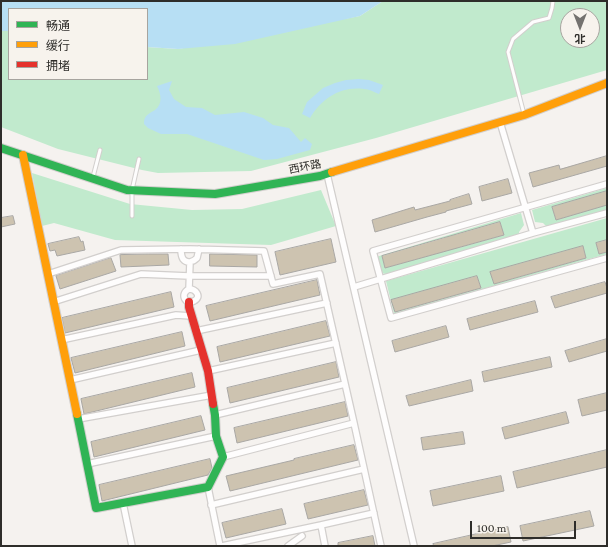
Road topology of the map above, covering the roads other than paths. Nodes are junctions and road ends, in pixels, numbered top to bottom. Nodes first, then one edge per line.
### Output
1 (553, 1) edge
2 (607, 83) edge
3 (524, 115) junction
4 (500, 122) junction
5 (1, 148) edge
6 (100, 150) dead end
7 (23, 155) junction
8 (139, 159) dead end
9 (327, 174) junction
10 (92, 178) junction
11 (607, 184) edge
12 (132, 190) junction
13 (525, 207) junction
14 (607, 213) edge
15 (132, 216) dead end
16 (533, 233) junction
17 (181, 249) junction
18 (199, 249) junction
19 (607, 258) edge
20 (190, 262) junction
21 (48, 274) junction
22 (189, 276) junction
23 (271, 276) junction
24 (380, 279) junction
25 (354, 287) junction
26 (189, 289) junction
27 (54, 302) junction
28 (189, 302) junction
29 (327, 303) junction
30 (191, 316) junction
31 (196, 331) junction
32 (61, 340) junction
33 (336, 343) junction
34 (201, 350) junction
35 (208, 371) junction
36 (70, 380) junction
37 (345, 384) junction
38 (212, 395) junction
39 (215, 415) junction
40 (78, 419) junction
41 (354, 423) junction
42 (216, 436) junction
43 (223, 457) junction
44 (87, 464) junction
45 (364, 469) junction
46 (208, 487) junction
47 (123, 503) junction
48 (211, 505) junction
49 (374, 513) junction
50 (321, 525) junction
51 (302, 536) dead end
52 (132, 546) edge
53 (221, 546) edge
54 (288, 546) edge
55 (324, 546) edge
56 (381, 546) edge
57 (414, 546) edge

1 - 3 lane
2 - 3 street, 西环路
3 - 4 street, 西环路
4 - 9 street, 西环路
4 - 13 street
5 - 7 street, 西环路
6 - 10 lane
7 - 10 street, 西环路
7 - 21 street
8 - 12 lane
9 - 12 street, 西环路
9 - 25 street
10 - 12 street, 西环路
11 - 13 street
12 - 15 lane
13 - 16 street
13 - 24 street
14 - 16 street
16 - 24 street
17 - 18 street
17 - 20 street
17 - 21 street
18 - 20 street
18 - 23 street
19 - 24 street
20 - 22 street
21 - 27 street
22 - 23 street
22 - 26 street
22 - 27 street
23 - 29 street
24 - 25 street
25 - 57 street
26 - 28 street
26 - 28 street
27 - 32 street
28 - 30 street
29 - 31 street
29 - 33 street
30 - 31 street
30 - 32 street
31 - 34 street
32 - 36 street
33 - 35 street
33 - 37 street
34 - 35 street
34 - 36 street
35 - 38 street
36 - 40 street
37 - 39 street
37 - 41 street
38 - 39 street
38 - 40 street
39 - 42 street
40 - 44 street
41 - 43 street
41 - 45 street
42 - 43 street
42 - 44 street
43 - 46 street
44 - 47 street
45 - 48 street
45 - 49 street
46 - 47 street
46 - 48 street
47 - 52 street
48 - 53 street
49 - 50 street
49 - 56 street
50 - 53 street
50 - 55 street
51 - 54 street

